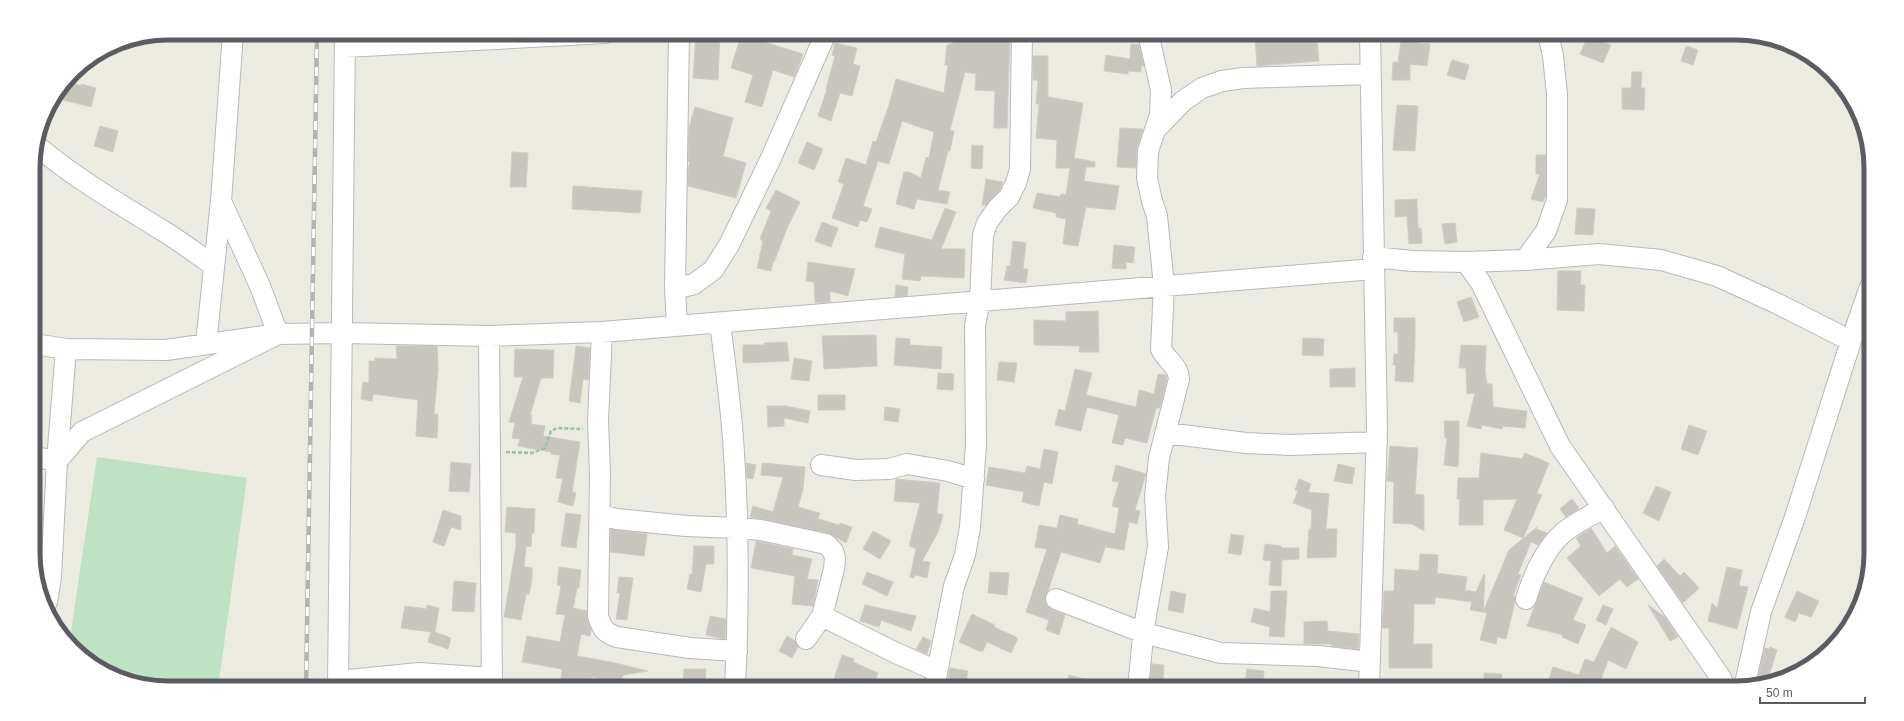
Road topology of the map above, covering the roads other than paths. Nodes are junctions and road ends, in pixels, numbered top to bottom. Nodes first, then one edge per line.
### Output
1 (232, 40) edge
2 (345, 40) edge
3 (679, 40) edge
4 (823, 40) edge
5 (1022, 40) edge
6 (1150, 40) edge
7 (1370, 40) edge
8 (1550, 40) edge
9 (1370, 74) junction
10 (1155, 130) junction
11 (41, 150) edge
12 (221, 201) junction
13 (1525, 260) junction
14 (1466, 262) junction
15 (1373, 263) junction
16 (213, 265) junction
17 (1164, 286) junction
18 (675, 290) junction
19 (980, 300) junction
20 (1864, 305) edge
21 (720, 323) junction
22 (677, 326) junction
23 (602, 332) junction
24 (343, 333) junction
25 (278, 334) junction
26 (490, 336) junction
27 (1851, 341) junction
28 (206, 344) junction
29 (40, 345) edge
30 (66, 349) junction
31 (1166, 433) junction
32 (1377, 442) junction
33 (40, 459) edge
34 (57, 461) junction
35 (821, 465) dead end
36 (974, 479) junction
37 (1604, 508) junction
38 (600, 515) junction
39 (738, 528) junction
40 (43, 575) edge
41 (45, 587) edge
42 (1056, 599) dead end
43 (1526, 599) dead end
44 (822, 616) junction
45 (1144, 633) junction
46 (806, 639) dead end
47 (737, 651) junction
48 (1370, 662) junction
49 (935, 679) edge
50 (339, 681) edge
51 (363, 681) edge
52 (476, 681) edge
53 (492, 681) edge
54 (735, 681) edge
55 (1139, 681) edge
56 (1369, 681) edge
57 (1722, 681) edge
58 (1746, 681) edge

1 - 12 street
2 - 24 street
3 - 18 street
4 - 18 street
5 - 19 street
6 - 10 street
7 - 9 street
8 - 13 street
9 - 10 street
9 - 15 street
10 - 17 street
11 - 16 street
12 - 16 street
12 - 25 street
13 - 14 street
13 - 27 street
14 - 15 street
14 - 37 street
15 - 17 street
15 - 32 street
16 - 28 street
17 - 19 street
17 - 31 street
18 - 22 street
19 - 21 street
19 - 36 street
20 - 27 street
21 - 22 street
21 - 39 street
22 - 23 street
23 - 26 street
23 - 38 street
24 - 25 street
24 - 26 street
24 - 50 street
25 - 28 street
25 - 34 street
26 - 53 street
27 - 58 street
28 - 30 street
29 - 30 street
30 - 34 street
31 - 32 street
31 - 45 street
32 - 48 street
33 - 34 street
34 - 40 street
35 - 36 street
36 - 49 street
37 - 43 street
37 - 57 street
38 - 39 street
38 - 47 street
39 - 44 street
39 - 47 street
40 - 41 street
42 - 45 street
44 - 46 street
44 - 49 street
45 - 48 street
45 - 55 street
47 - 54 street
48 - 56 street
51 - 52 street

